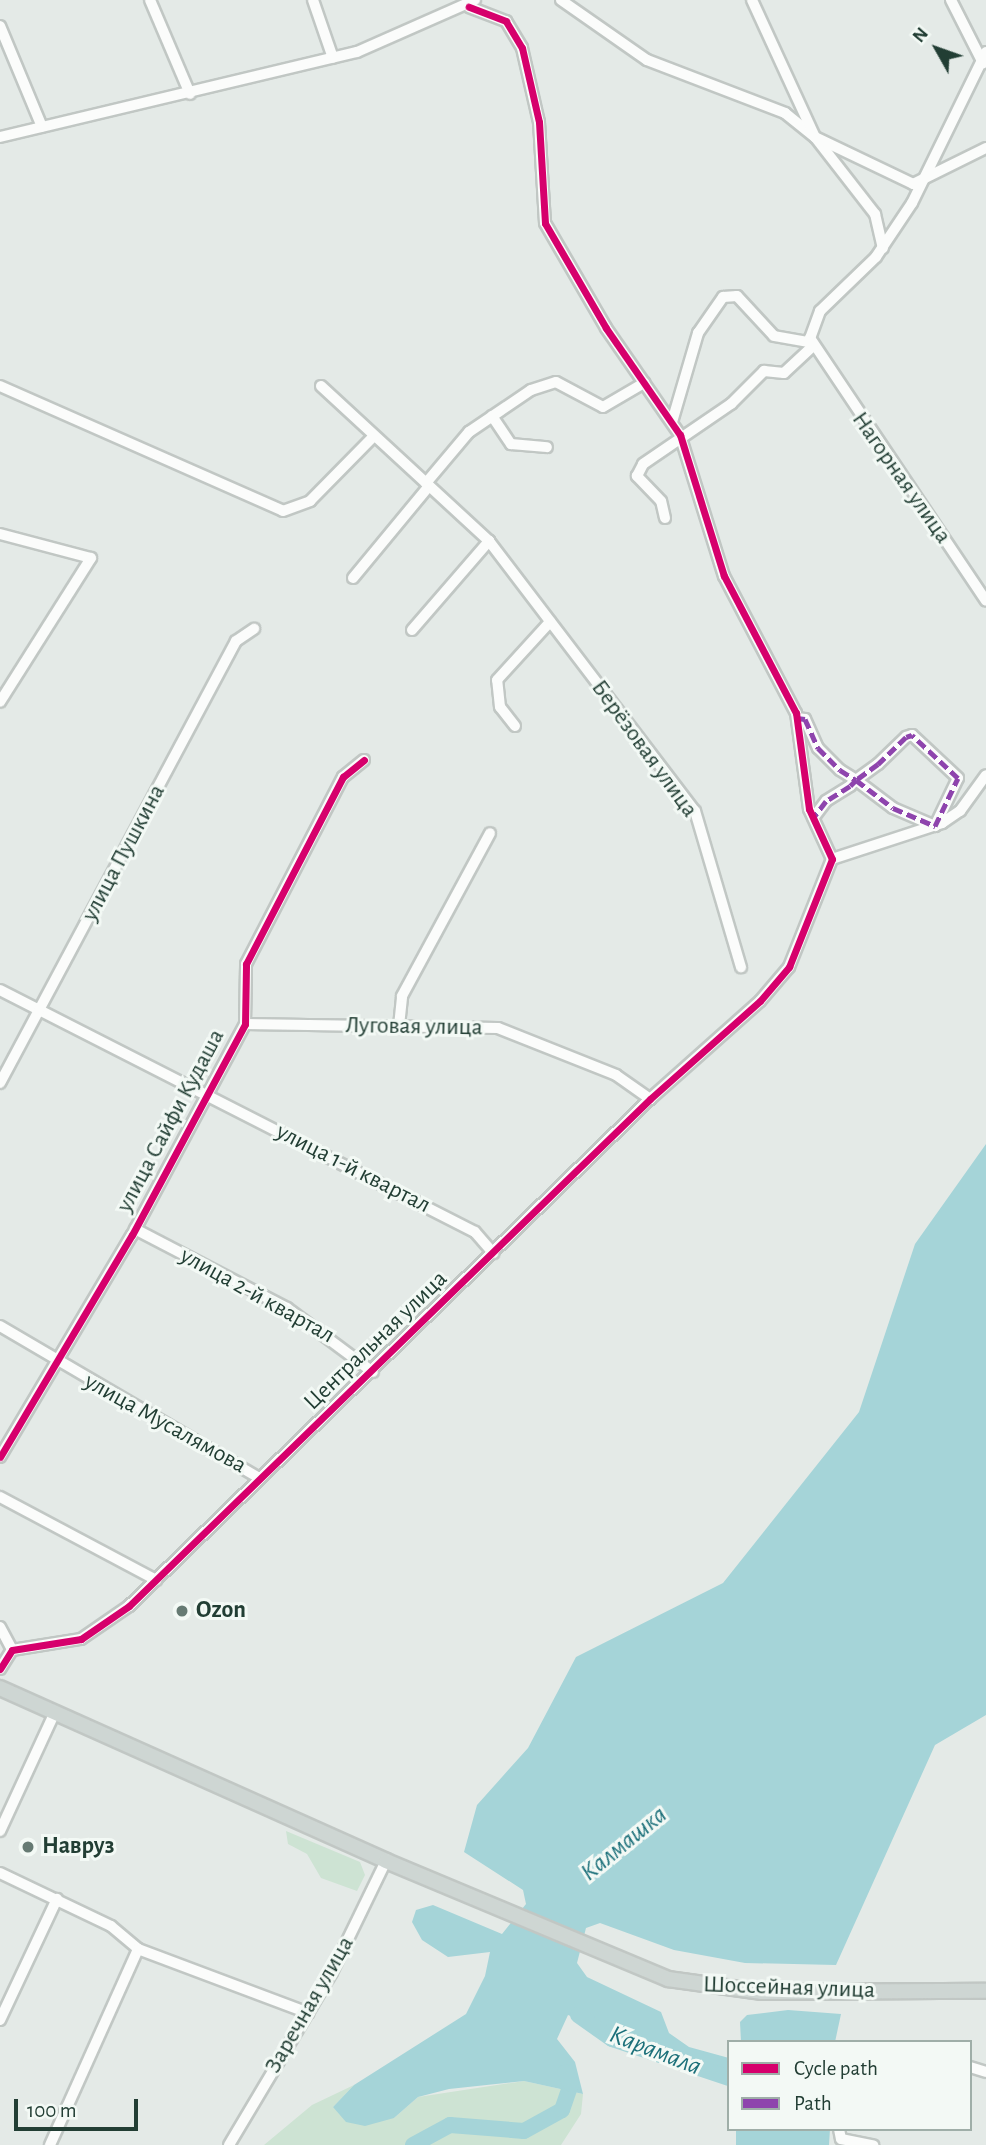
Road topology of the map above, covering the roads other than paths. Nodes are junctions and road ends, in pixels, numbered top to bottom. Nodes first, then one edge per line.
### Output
1 (150, 0) edge
2 (313, 0) edge
3 (561, 0) edge
4 (752, 0) edge
5 (951, 0) edge
6 (472, 4) edge
7 (0, 26) edge
8 (333, 58) junction
9 (984, 60) edge
10 (190, 94) junction
11 (42, 127) junction
12 (0, 137) edge
13 (815, 137) junction
14 (986, 148) edge
15 (922, 183) junction
16 (883, 248) junction
17 (814, 348) junction
18 (644, 383) junction
19 (0, 386) edge
20 (321, 386) dead end
21 (492, 415) junction
22 (672, 422) junction
23 (680, 435) junction
24 (372, 438) junction
25 (547, 447) dead end
26 (427, 485) junction
27 (666, 518) dead end
28 (0, 534) edge
29 (489, 541) junction
30 (354, 578) dead end
31 (986, 601) edge
32 (550, 622) junction
33 (254, 629) dead end
34 (412, 631) dead end
35 (0, 702) edge
36 (797, 718) junction
37 (515, 726) dead end
38 (364, 760) dead end
39 (986, 775) edge
40 (856, 780) junction
41 (813, 818) junction
42 (935, 826) junction
43 (490, 833) dead end
44 (832, 859) junction
45 (741, 967) dead end
46 (0, 990) edge
47 (40, 1010) junction
48 (245, 1024) junction
49 (399, 1026) junction
50 (0, 1083) edge
51 (206, 1094) junction
52 (650, 1099) junction
53 (135, 1230) junction
54 (493, 1253) junction
55 (0, 1326) edge
56 (56, 1359) junction
57 (373, 1372) junction
58 (0, 1457) edge
59 (259, 1478) junction
60 (0, 1497) edge
61 (156, 1580) junction
62 (0, 1627) edge
63 (12, 1650) junction
64 (0, 1669) edge
65 (0, 1688) edge
66 (54, 1714) junction
67 (5, 1808) edge
68 (0, 1831) edge
69 (386, 1861) junction
70 (0, 1873) edge
71 (57, 1899) junction
72 (138, 1949) junction
73 (986, 1991) edge
74 (308, 2013) junction
75 (0, 2020) edge
76 (840, 2138) edge
77 (50, 2145) edge
78 (229, 2145) edge
79 (873, 2145) edge

1 - 10 street
2 - 8 street
3 - 13 street
4 - 13 street
5 - 9 street
6 - 8 street
6 - 18 street
7 - 11 street
8 - 10 street
9 - 15 street
10 - 11 street
11 - 12 street
13 - 15 street
13 - 16 street
14 - 15 street
15 - 16 street
16 - 17 street
17 - 22 street
17 - 23 street
17 - 31 street, Нагорная улица
18 - 21 street
18 - 22 street
19 - 24 street
20 - 24 street, Берёзовая улица
21 - 25 street
21 - 26 street
22 - 23 street
23 - 27 street
23 - 36 street
24 - 26 street, Берёзовая улица
26 - 29 street, Берёзовая улица
26 - 30 street
28 - 35 street
29 - 32 street, Берёзовая улица
29 - 34 street
32 - 37 street
32 - 45 street, Берёзовая улица
33 - 47 street, улица Пушкина
36 - 40 street
36 - 41 street
38 - 48 street, улица Сайфи Кудаша
39 - 42 street
40 - 41 street
40 - 42 street
40 - 42 street
41 - 44 street
42 - 44 street
43 - 49 street
44 - 52 street, Центральная улица
46 - 47 street, улица 1-й квартал
47 - 50 street, улица Пушкина
47 - 51 street, улица 1-й квартал
48 - 49 street, Луговая улица
48 - 51 street, улица Сайфи Кудаша
49 - 52 street, Луговая улица
51 - 53 street, улица Сайфи Кудаша
51 - 54 street, улица 1-й квартал
52 - 54 street, Центральная улица
53 - 56 street, улица Сайфи Кудаша
53 - 57 street, улица 2-й квартал
54 - 57 street, Центральная улица
55 - 56 street, улица Мусалямова
56 - 58 street, улица Сайфи Кудаша
56 - 59 street, улица Мусалямова
57 - 59 street, Центральная улица
59 - 61 street, Центральная улица
60 - 61 street
61 - 63 street, Центральная улица
62 - 63 street
63 - 64 street
65 - 66 main road, Шоссейная улица
66 - 67 street
66 - 69 main road, Шоссейная улица
67 - 68 street
69 - 73 main road, Шоссейная улица
69 - 74 street, Заречная улица
70 - 71 street
71 - 72 street
71 - 75 street
72 - 74 street
72 - 77 street
74 - 78 street, Заречная улица
76 - 79 street

